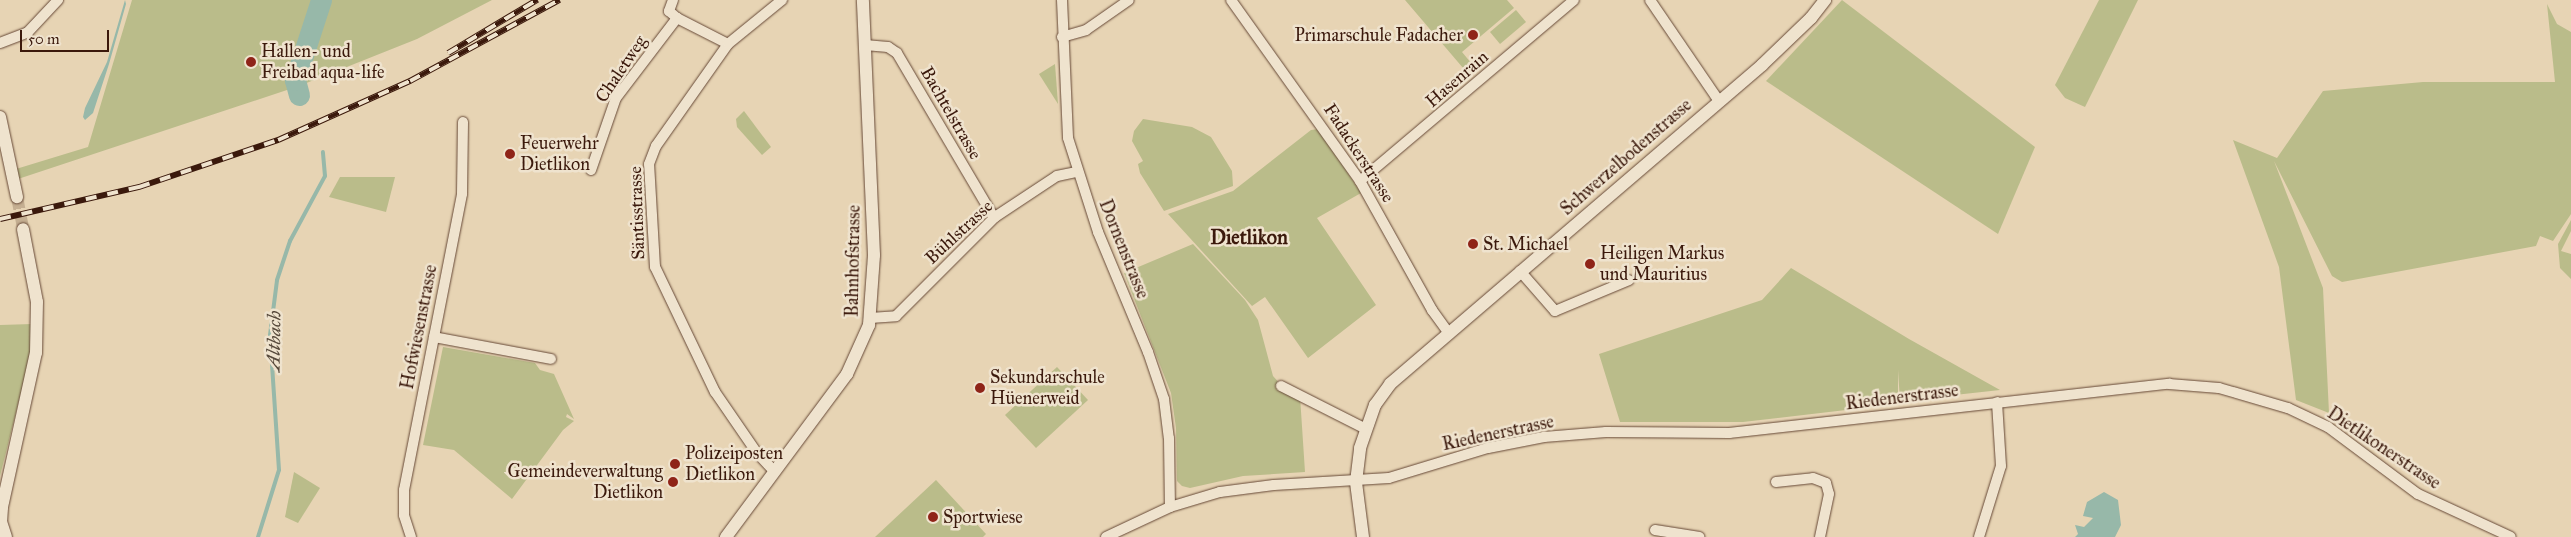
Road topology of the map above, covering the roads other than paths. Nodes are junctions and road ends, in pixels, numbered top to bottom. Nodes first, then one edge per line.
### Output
1 (58, 0) edge
2 (673, 0) edge
3 (782, 0) edge
4 (863, 0) edge
5 (1062, 0) edge
6 (1129, 0) edge
7 (1231, 0) edge
8 (1574, 0) edge
9 (1650, 0) edge
10 (1824, 0) edge
11 (677, 18) junction
12 (1062, 37) junction
13 (0, 43) edge
14 (728, 44) junction
15 (865, 45) junction
16 (1719, 100) junction
17 (0, 117) edge
18 (463, 122) dead end
19 (591, 170) dead end
20 (1076, 172) junction
21 (1360, 181) junction
22 (17, 197) tunnel mouth
23 (994, 218) junction
24 (23, 229) tunnel mouth
25 (1520, 271) junction
26 (1629, 280) dead end
27 (870, 318) junction
28 (1448, 332) junction
29 (434, 337) junction
30 (551, 358) dead end
31 (1282, 386) dead end
32 (1997, 402) junction
33 (1364, 428) junction
34 (774, 471) junction
35 (1356, 482) junction
36 (1776, 482) dead end
37 (1170, 507) junction
38 (1656, 530) dead end
39 (6, 537) edge
40 (411, 537) edge
41 (726, 537) edge
42 (1106, 537) edge
43 (1363, 537) edge
44 (1699, 537) edge
45 (1820, 537) edge
46 (1979, 537) edge
47 (2511, 537) edge

1 - 13 street
2 - 11 street
3 - 14 street, Säntisstrasse
4 - 15 street, Bahnhofstrasse
5 - 12 street, Dornenstrasse
6 - 12 street
7 - 21 street, Fadackerstrasse
8 - 21 street, Hasenrain
9 - 16 street
10 - 16 street, Schwerzelbodenstrasse
11 - 14 street
11 - 19 street, Chaletweg
12 - 20 street, Dornenstrasse
14 - 34 street, Säntisstrasse
15 - 23 street, Bachtelstrasse
15 - 27 street, Bahnhofstrasse
16 - 25 street, Schwerzelbodenstrasse
17 - 22 street
18 - 29 street, Hofwiesenstrasse
20 - 23 street, Bühlstrasse
20 - 37 street, Dornenstrasse
21 - 28 street, Fadackerstrasse
23 - 27 street, Bühlstrasse
24 - 39 street
25 - 26 street
25 - 28 street, Schwerzelbodenstrasse
27 - 34 street, Bahnhofstrasse
28 - 33 street, Schwerzelbodenstrasse
29 - 30 street
29 - 40 street, Hofwiesenstrasse
31 - 33 street
32 - 35 street, Riedenerstrasse
32 - 46 street
32 - 47 street, Dietlikonerstrasse
33 - 35 street, Schwerzelbodenstrasse
34 - 41 street, Bahnhofstrasse
35 - 37 street, Riedenerstrasse
35 - 43 street, Schwerzelbodenstrasse
36 - 45 street
37 - 42 street, Riedenerstrasse
38 - 44 street

